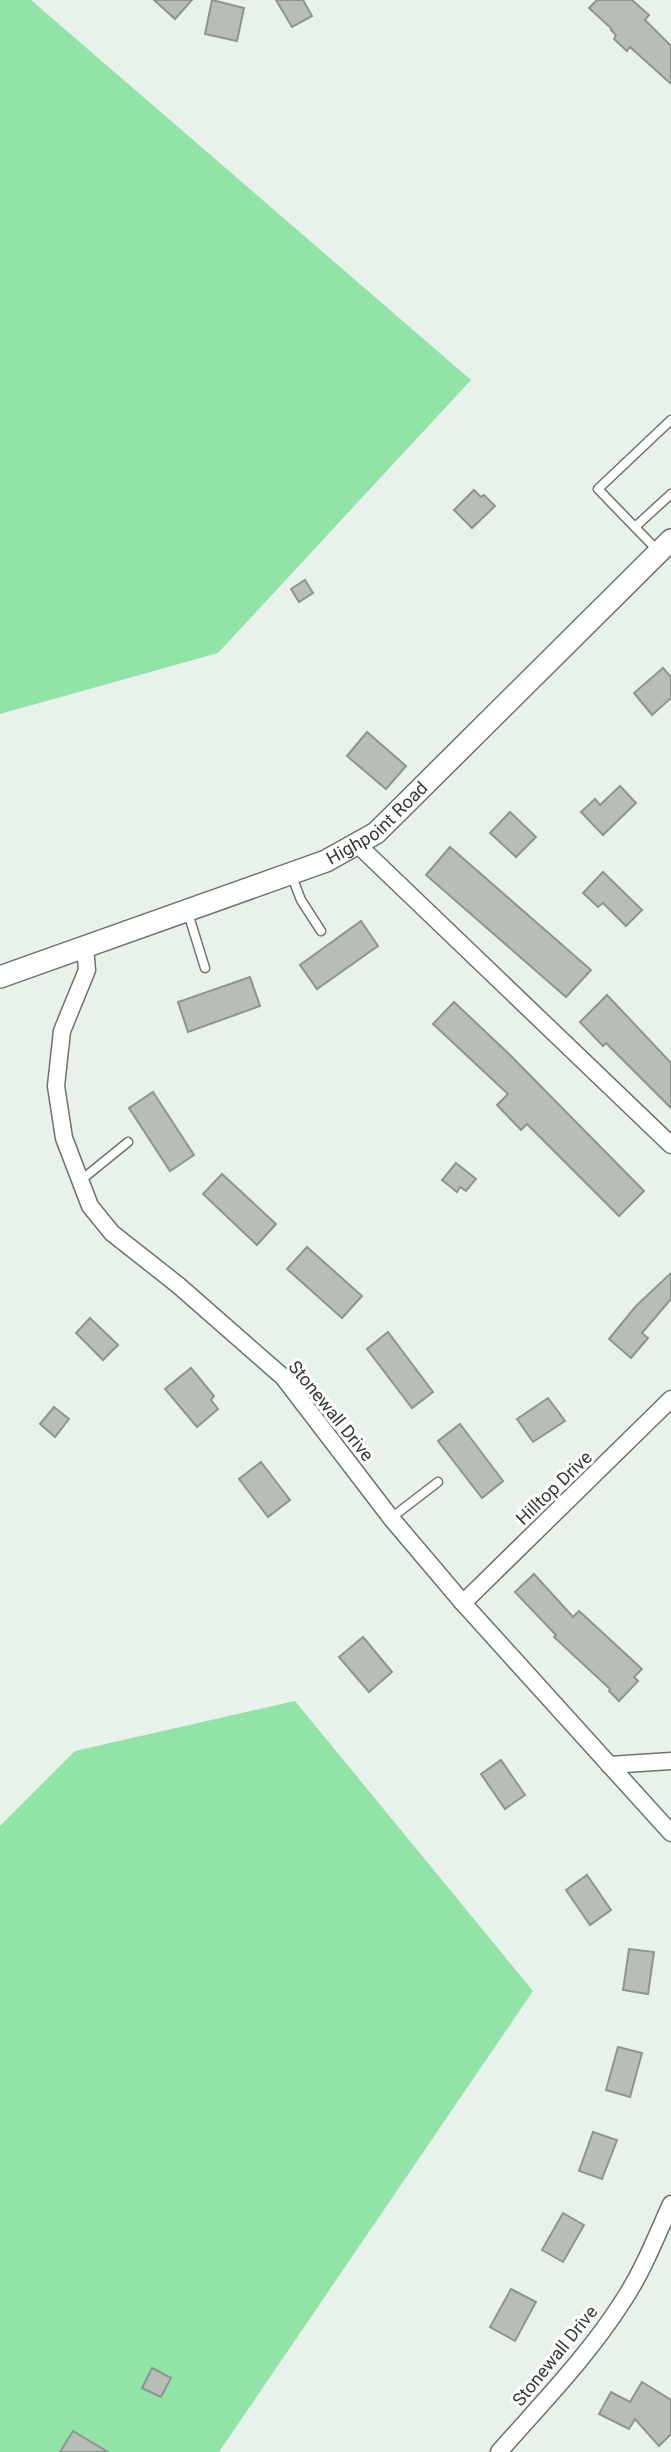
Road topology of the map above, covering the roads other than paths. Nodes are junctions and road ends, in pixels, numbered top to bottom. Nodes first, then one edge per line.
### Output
1 (671, 420) edge
2 (671, 494) edge
3 (635, 527) junction
4 (665, 546) edge
5 (357, 844) junction
6 (291, 874) junction
7 (187, 910) junction
8 (321, 931) dead end
9 (85, 947) junction
10 (205, 968) dead end
11 (0, 977) edge
12 (128, 1142) dead end
13 (671, 1145) edge
14 (80, 1181) junction
15 (671, 1399) edge
16 (438, 1482) dead end
17 (391, 1518) junction
18 (463, 1603) junction
19 (671, 1761) edge
20 (609, 1765) junction
21 (671, 1833) edge
22 (671, 2204) edge
23 (499, 2452) edge

1 - 3 lane
2 - 3 lane
3 - 4 lane
4 - 5 street, Highpoint Road
5 - 6 street, Highpoint Road
5 - 13 street
6 - 7 street, Highpoint Road
6 - 8 lane
7 - 9 street, Highpoint Road
7 - 10 lane
9 - 11 street, Highpoint Road
9 - 14 street, Stonewall Drive
12 - 14 lane
14 - 17 street, Stonewall Drive
15 - 18 street, Hilltop Drive
16 - 17 lane
17 - 18 street, Stonewall Drive
18 - 20 street, Stonewall Drive
19 - 20 street
20 - 21 street, Stonewall Drive
22 - 23 street, Stonewall Drive

